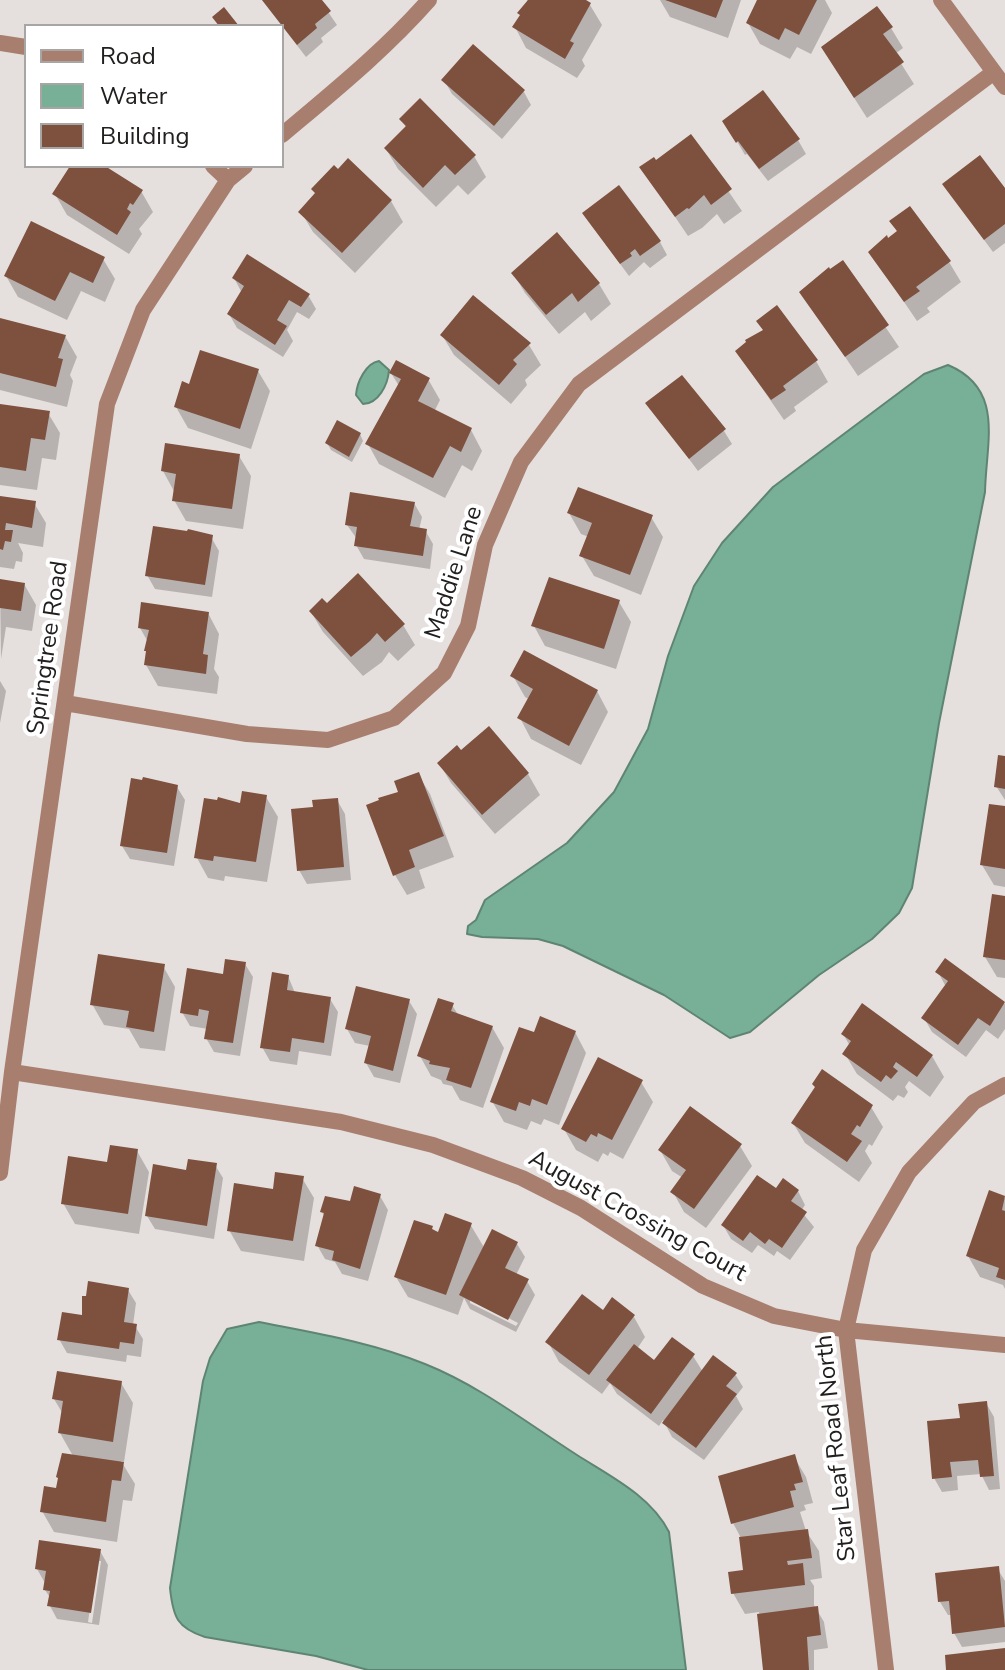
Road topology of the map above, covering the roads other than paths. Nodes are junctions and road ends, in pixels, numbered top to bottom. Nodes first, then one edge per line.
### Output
1 (429, 0) edge
2 (941, 0) edge
3 (0, 43) edge
4 (24, 47) edge
5 (994, 72) junction
6 (1005, 87) edge
7 (284, 133) edge
8 (215, 168) edge
9 (243, 168) edge
10 (228, 180) junction
11 (65, 703) junction
12 (12, 1072) junction
13 (1005, 1085) edge
14 (0, 1173) edge
15 (846, 1330) junction
16 (1005, 1345) edge
17 (886, 1670) edge

1 - 7 street
2 - 5 street
3 - 4 street
5 - 6 street
5 - 11 street, Maddie Lane
8 - 10 street
9 - 10 street, Springtree Road
10 - 11 street, Springtree Road
11 - 12 street, Springtree Road
12 - 14 street, Springtree Road
12 - 15 street, August Crossing Court
13 - 15 street, Star Leaf Road North
15 - 16 street, August Crossing Court
15 - 17 street, Star Leaf Road North

